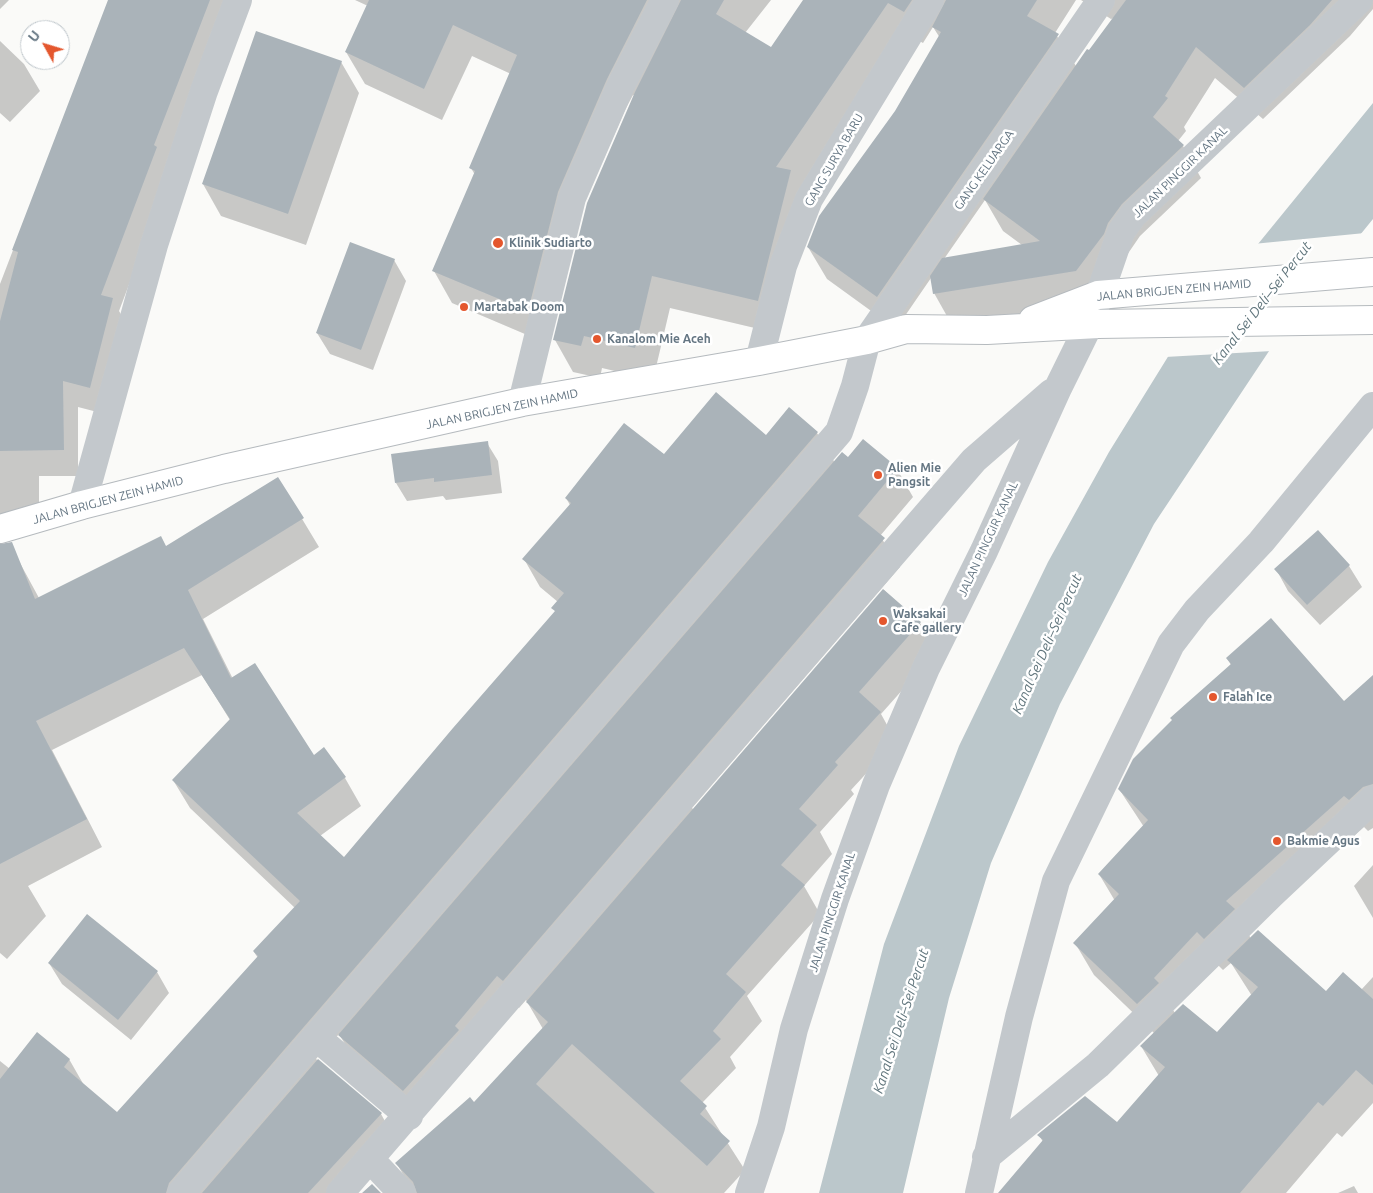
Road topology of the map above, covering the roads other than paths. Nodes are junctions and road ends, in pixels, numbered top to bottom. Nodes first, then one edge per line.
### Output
1 (238, 0) edge
2 (665, 0) edge
3 (930, 0) edge
4 (1101, 0) edge
5 (1359, 0) edge
6 (1373, 272) edge
7 (1105, 295) junction
8 (1373, 320) edge
9 (1094, 324) junction
10 (1011, 329) junction
11 (867, 340) junction
12 (759, 362) junction
13 (1058, 388) junction
14 (522, 402) junction
15 (1373, 406) edge
16 (82, 505) junction
17 (0, 529) edge
18 (1373, 799) edge
19 (316, 1036) junction
20 (409, 1116) junction
21 (986, 1157) junction
22 (371, 1160) junction
23 (180, 1193) edge
24 (340, 1193) edge
25 (402, 1193) edge
26 (749, 1193) edge
27 (979, 1193) edge

1 - 16 street
2 - 14 street
3 - 12 street, GANG SURYA BARU
4 - 11 street, GANG KELUARGA
5 - 7 street, JALAN PINGGIR KANAL
6 - 7 main road, JALAN BRIGJEN ZEIN HAMID
7 - 9 street, JALAN PINGGIR KANAL
7 - 10 main road, JALAN BRIGJEN ZEIN HAMID
8 - 9 main road, JALAN BRIGJEN ZEIN HAMID
9 - 10 main road, JALAN BRIGJEN ZEIN HAMID
9 - 13 street, JALAN PINGGIR KANAL
10 - 11 main road, JALAN BRIGJEN ZEIN HAMID
11 - 12 main road, JALAN BRIGJEN ZEIN HAMID
11 - 19 street, GANG KELUARGA
12 - 14 main road, JALAN BRIGJEN ZEIN HAMID
13 - 20 street
13 - 26 street, JALAN PINGGIR KANAL
14 - 16 main road, JALAN BRIGJEN ZEIN HAMID
15 - 21 street
16 - 17 main road, JALAN BRIGJEN ZEIN HAMID
18 - 21 street
19 - 20 street
19 - 23 street, GANG KELUARGA
20 - 22 street
21 - 27 street
22 - 24 street
22 - 25 street

